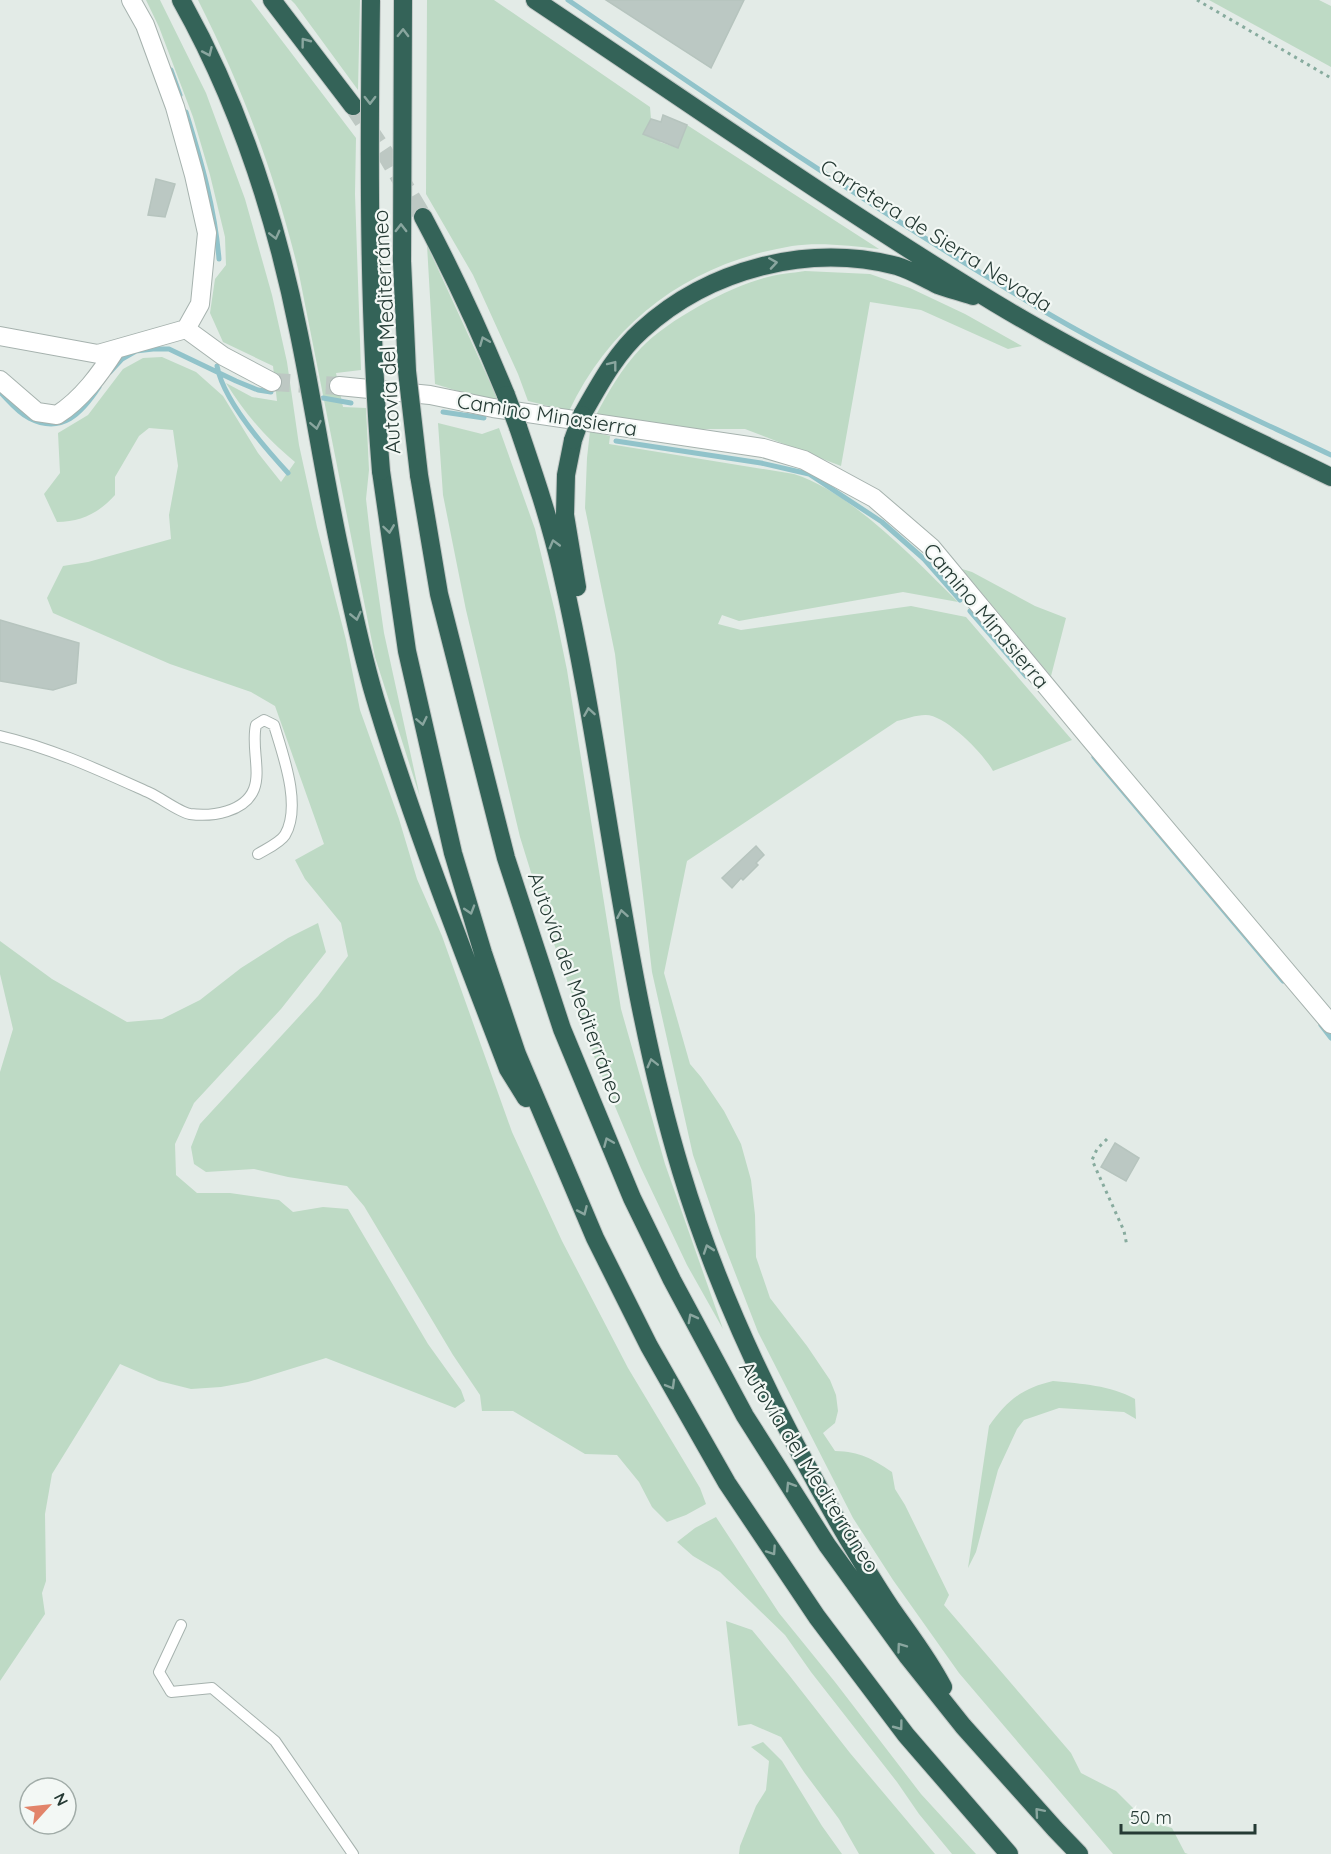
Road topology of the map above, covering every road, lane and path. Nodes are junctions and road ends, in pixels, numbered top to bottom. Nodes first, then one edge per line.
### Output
1 (131, 0) edge
2 (181, 0) edge
3 (272, 0) edge
4 (371, 0) edge
5 (403, 0) edge
6 (535, 0) edge
7 (1197, 0) edge
8 (1331, 78) edge
9 (353, 106) tunnel mouth
10 (423, 217) tunnel mouth
11 (997, 303) junction
12 (186, 329) junction
13 (0, 336) edge
14 (116, 349) junction
15 (0, 380) edge
16 (272, 382) tunnel mouth
17 (339, 386) tunnel mouth
18 (1331, 477) edge
19 (581, 662) junction
20 (0, 736) edge
21 (258, 854) dead end
22 (1331, 1024) edge
23 (551, 1138) junction
24 (1107, 1139) dead end
25 (1127, 1246) dead end
26 (181, 1625) dead end
27 (963, 1725) junction
28 (352, 1854) edge
29 (1009, 1854) edge
30 (1079, 1854) edge

1 - 12 street
2 -> 23 highway
9 -> 3 highway
4 -> 23 highway, Autovía del Mediterráneo, bridge
27 -> 5 highway, Autovía del Mediterráneo, bridge
6 - 11 highway, Carretera de Sierra Nevada
7 - 8 path
19 -> 10 highway, bridge
11 - 18 highway, Carretera de Sierra Nevada
19 -> 11 highway, bridge
12 - 14 street
12 - 16 street
13 - 14 street
14 - 15 street
17 - 22 street, Camino Minasierra
27 -> 19 highway
20 - 21 lane
23 -> 29 highway, Autovía del Mediterráneo
24 - 25 path
26 - 28 lane
30 -> 27 highway, Autovía del Mediterráneo

